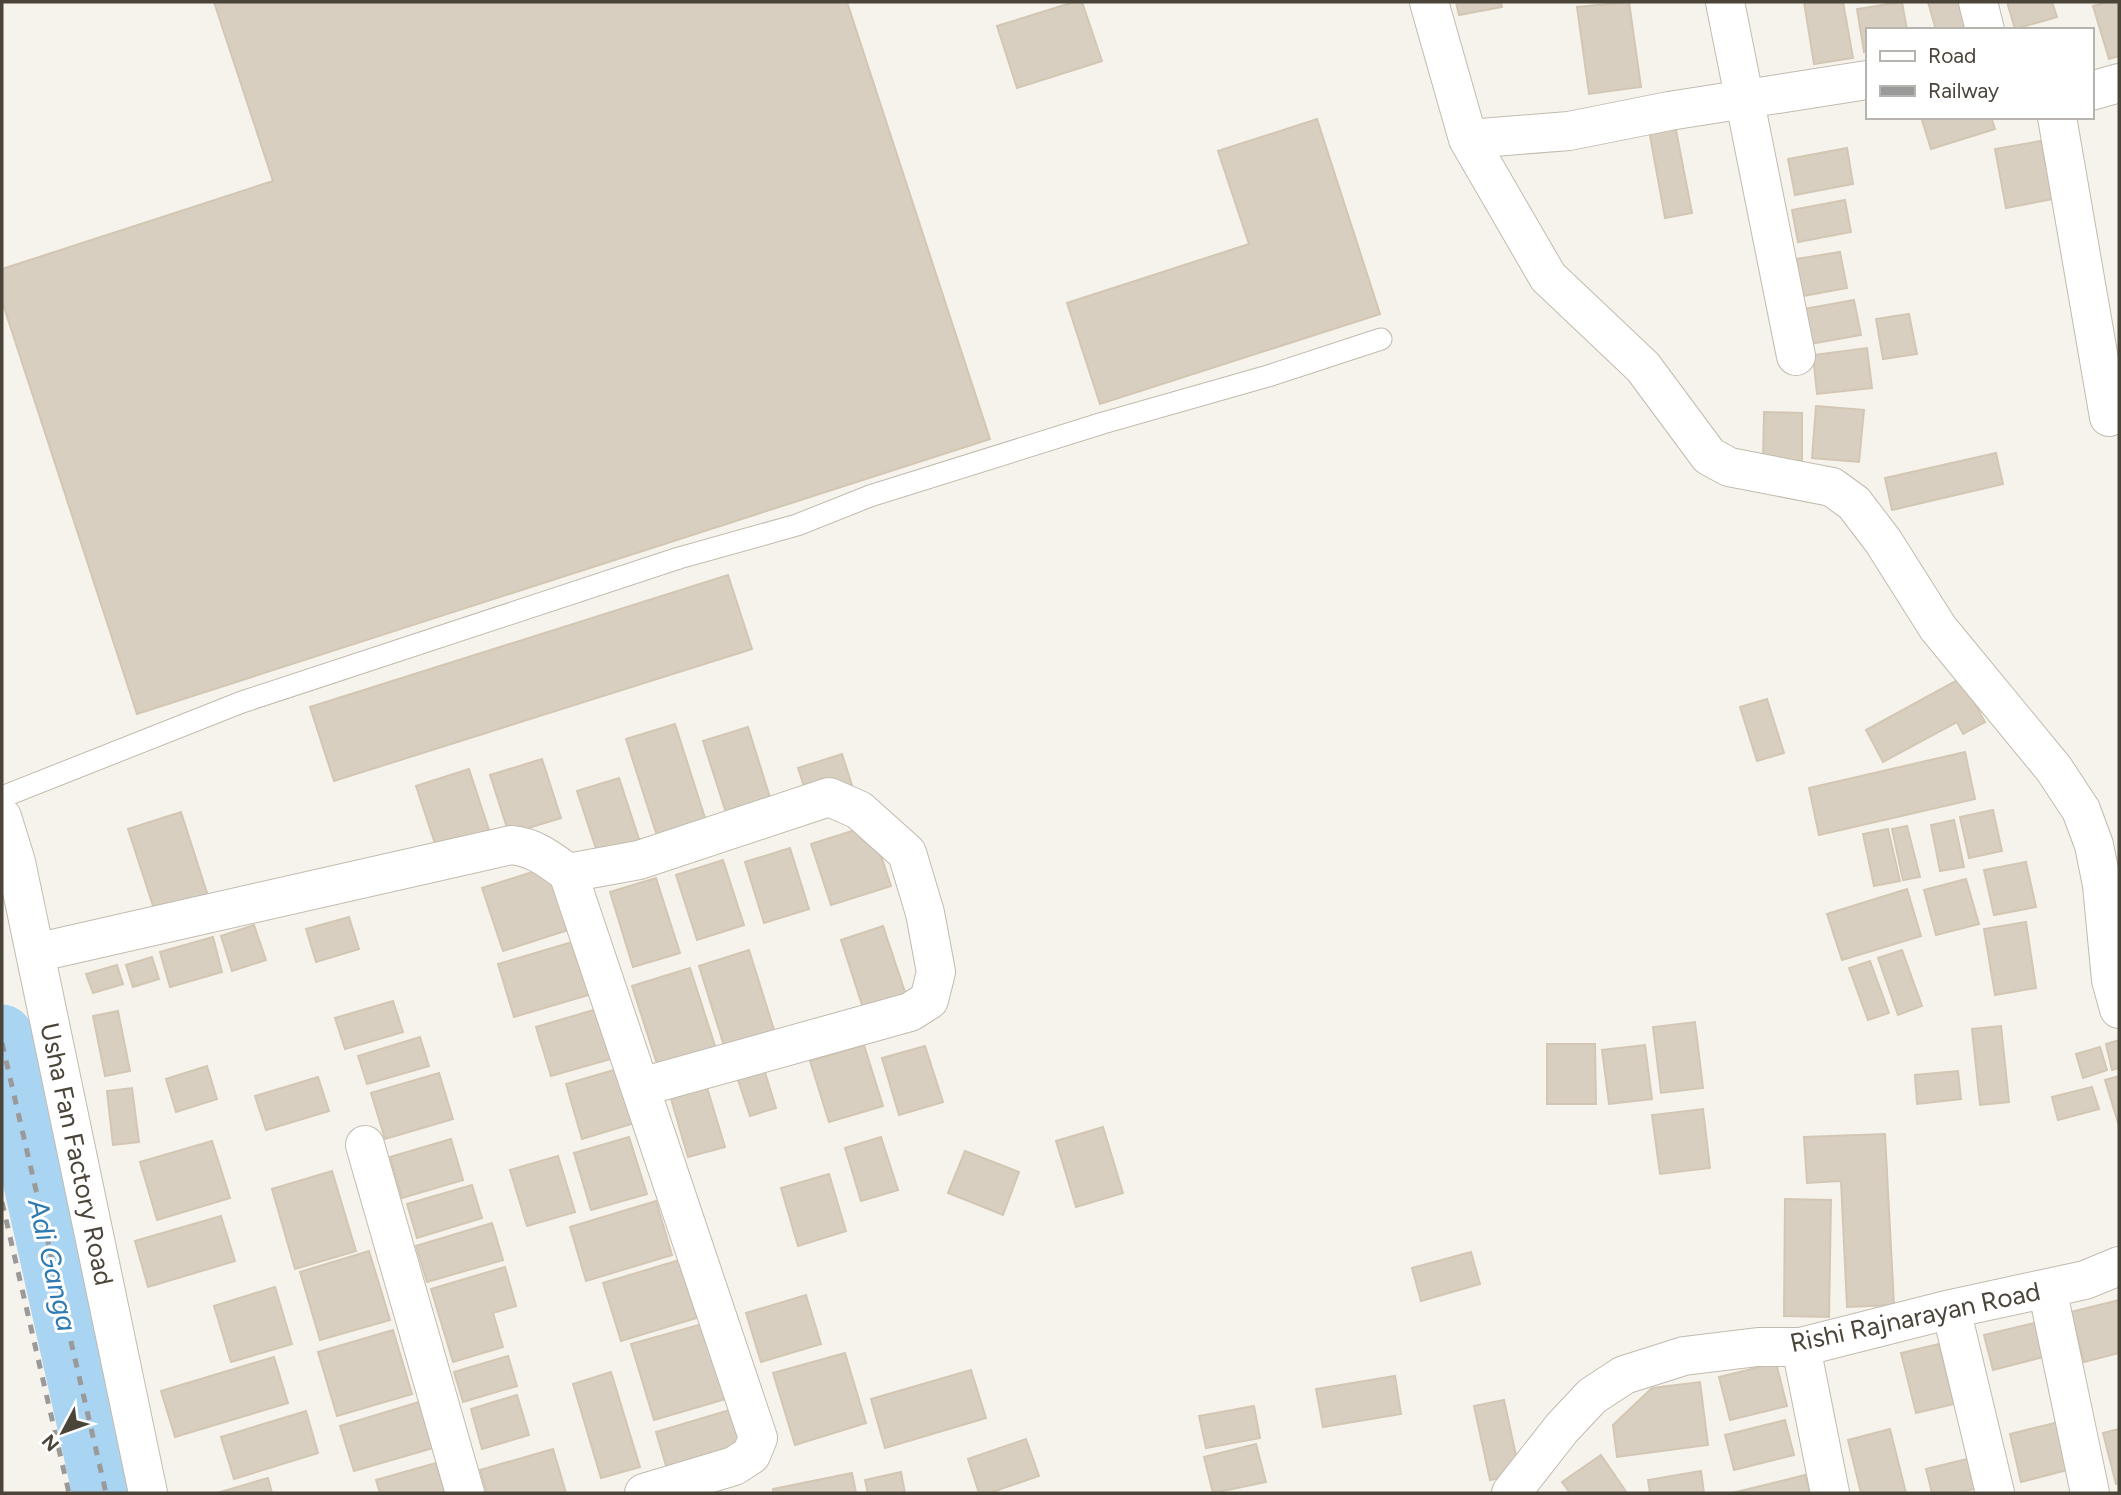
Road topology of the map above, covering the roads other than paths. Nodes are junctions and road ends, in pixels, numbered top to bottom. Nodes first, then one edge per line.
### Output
1 (1429, 2) edge
2 (1725, 2) edge
3 (1978, 2) edge
4 (1984, 28) edge
5 (1866, 80) edge
6 (2119, 83) edge
7 (2093, 90) edge
8 (1747, 100) junction
9 (2057, 119) edge
10 (1468, 139) junction
11 (1381, 339) dead end
12 (1796, 356) dead end
13 (2109, 417) dead end
14 (2, 797) edge
15 (2, 817) edge
16 (568, 873) junction
17 (36, 953) junction
18 (2119, 1009) edge
19 (641, 1087) junction
20 (365, 1145) dead end
21 (2119, 1265) edge
22 (2047, 1288) junction
23 (1951, 1309) junction
24 (1801, 1347) junction
25 (148, 1493) edge
26 (465, 1493) edge
27 (644, 1493) edge
28 (1511, 1493) edge
29 (1830, 1493) edge
30 (1995, 1493) edge
31 (2090, 1493) edge

1 - 10 street
2 - 8 street
3 - 4 street
5 - 8 street
6 - 7 street
8 - 10 street
8 - 12 street
9 - 13 street
10 - 18 street
11 - 14 lane
15 - 17 street, Usha Fan Factory Road
16 - 17 street
16 - 19 street
16 - 19 street
17 - 25 street, Usha Fan Factory Road
19 - 27 street
20 - 26 street
21 - 22 street, Rishi Rajnarayan Road
22 - 23 street, Rishi Rajnarayan Road
22 - 31 street
23 - 24 street, Rishi Rajnarayan Road
23 - 30 street
24 - 28 street, Rishi Rajnarayan Road
24 - 29 street

